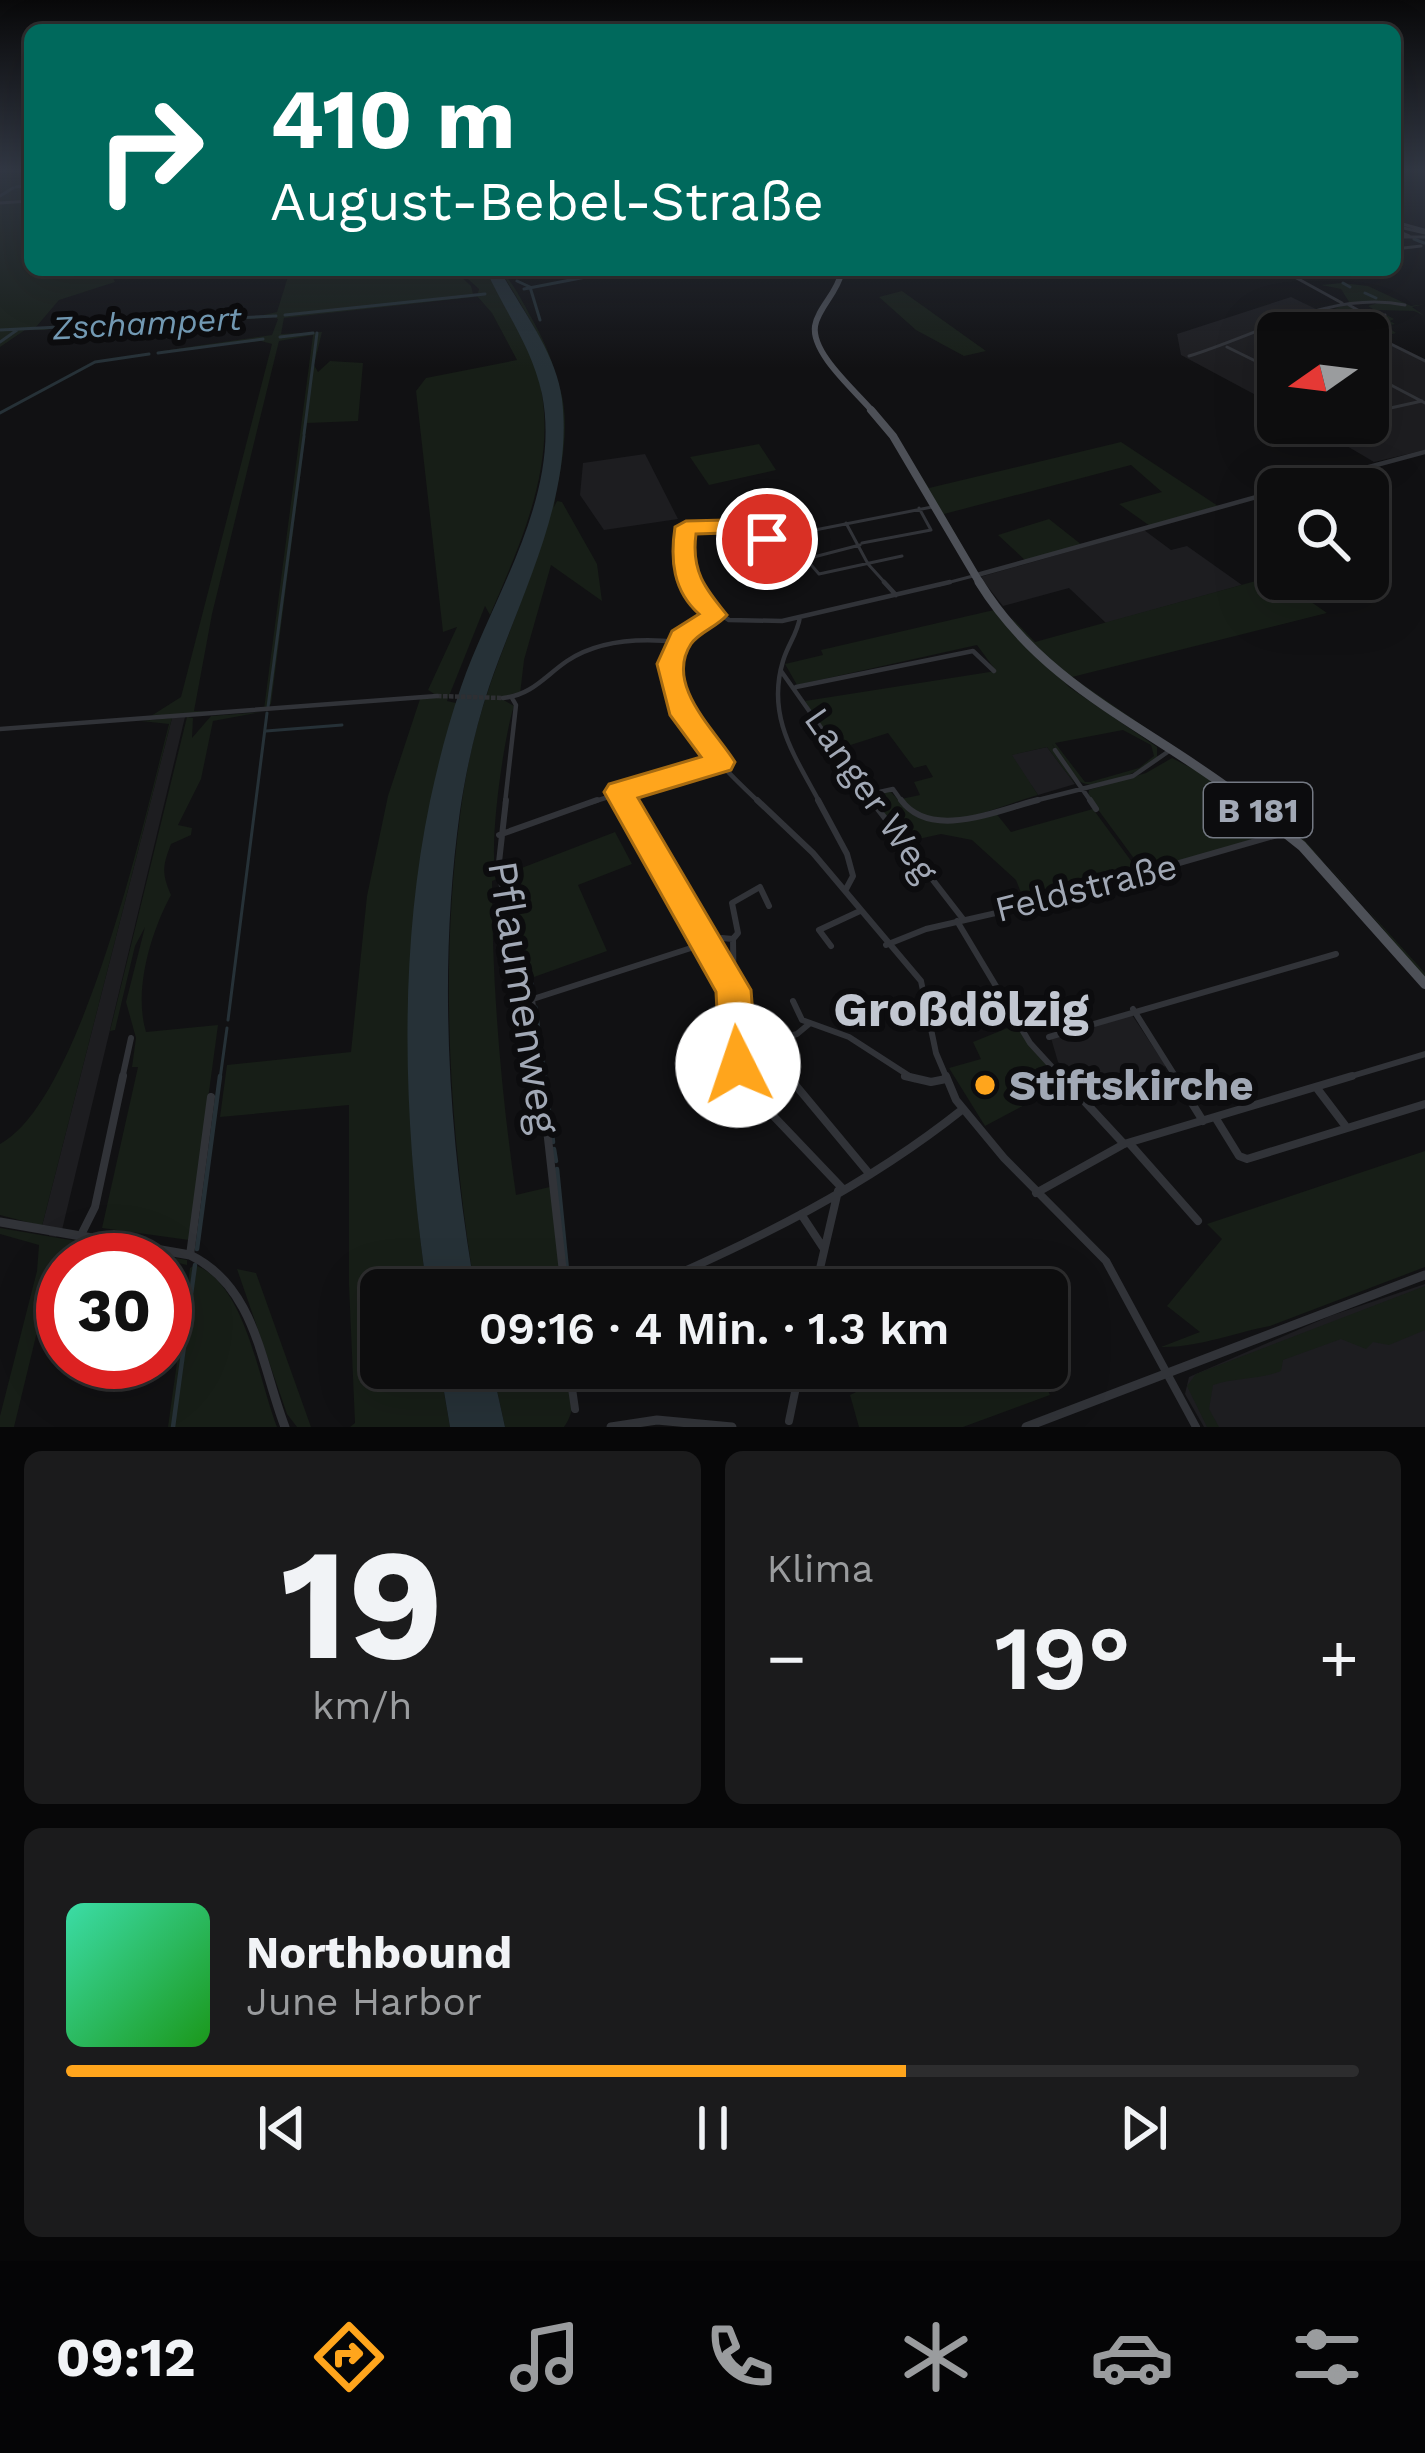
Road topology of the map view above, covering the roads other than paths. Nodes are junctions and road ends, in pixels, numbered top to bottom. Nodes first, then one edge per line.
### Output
1 (1401, 237) edge
2 (1420, 246) dead end
3 (1408, 247) junction
4 (1401, 248) edge
5 (841, 276) edge
6 (1293, 276) edge
7 (1344, 303) junction
8 (1405, 305) dead end
9 (1324, 311) edge
10 (1362, 312) edge
11 (1257, 336) edge
12 (1389, 343) edge
13 (1227, 347) junction
14 (1189, 356) dead end
15 (1425, 361) edge
16 (1257, 362) edge
17 (1389, 384) edge
18 (1423, 402) edge
19 (1389, 409) edge
20 (1425, 452) edge
21 (1365, 468) edge
22 (1257, 497) edge
23 (933, 507) junction
24 (919, 508) junction
25 (846, 523) junction
26 (756, 536) junction
27 (769, 539) junction
28 (860, 544) junction
29 (734, 545) dead end
30 (902, 556) dead end
31 (868, 564) junction
32 (732, 566) dead end
33 (974, 577) junction
34 (896, 595) junction
35 (698, 601) junction
36 (715, 615) junction
37 (800, 617) junction
38 (707, 618) junction
39 (678, 642) junction
40 (781, 671) junction
41 (994, 671) dead end
42 (796, 687) junction
43 (437, 696) tunnel mouth
44 (0, 728) edge
45 (1054, 750) dead end
46 (1169, 751) junction
47 (721, 762) junction
48 (1082, 788) junction
49 (619, 792) junction
50 (866, 795) junction
51 (1096, 809) dead end
52 (1286, 832) junction
53 (500, 836) junction
54 (844, 892) junction
55 (769, 906) dead end
56 (860, 911) junction
57 (960, 920) junction
58 (736, 936) junction
59 (705, 944) junction
60 (886, 945) junction
61 (831, 946) dead end
62 (1336, 954) dead end
63 (1425, 984) edge
64 (734, 990) junction
65 (532, 1000) junction
66 (793, 1001) dead end
67 (1133, 1009) junction
68 (809, 1023) junction
69 (1049, 1037) dead end
70 (130, 1038) dead end
71 (769, 1044) junction
72 (737, 1051) junction
73 (1420, 1056) edge
74 (1425, 1069) edge
75 (946, 1079) junction
76 (1316, 1087) junction
77 (211, 1097) dead end
78 (1425, 1104) edge
79 (963, 1109) junction
80 (1215, 1117) junction
81 (1203, 1121) junction
82 (1347, 1128) junction
83 (1126, 1143) junction
84 (868, 1174) junction
85 (841, 1190) junction
86 (1036, 1192) junction
87 (800, 1214) junction
88 (1198, 1221) dead end
89 (0, 1222) edge
90 (59, 1233) edge
91 (82, 1233) edge
92 (192, 1240) edge
93 (824, 1249) junction
94 (192, 1256) edge
95 (563, 1269) edge
96 (690, 1269) edge
97 (820, 1269) edge
98 (1425, 1275) edge
99 (1166, 1373) junction
100 (572, 1389) edge
101 (796, 1389) edge
102 (575, 1409) dead end
103 (789, 1421) dead end
104 (285, 1427) edge
105 (611, 1427) edge
106 (732, 1427) edge
107 (1026, 1427) edge
108 (1196, 1427) edge

1 - 3 street
2 - 3 street
3 - 4 street
5 - 23 main road, B 181
6 - 7 street
7 - 8 street
7 - 9 street
7 - 10 street
11 - 13 street
12 - 15 street
13 - 14 street
13 - 16 street
17 - 18 street
18 - 19 street
20 - 21 street
22 - 33 street
23 - 24 street
23 - 33 main road, B 181
24 - 25 street
24 - 28 street
25 - 27 street
25 - 28 street
26 - 27 street
26 - 29 street
26 - 35 street
27 - 32 street
28 - 31 street
28 - 31 street
30 - 31 street
31 - 34 street
33 - 34 street
33 - 46 main road, B 181
34 - 37 street
35 - 36 street
35 - 38 street
36 - 37 street
36 - 38 street
37 - 40 street
38 - 39 street
39 - 47 street
39 - 53 street, Pflaumenweg
40 - 42 street, Langer Weg
40 - 54 street
41 - 42 street
42 - 50 street, Langer Weg
43 - 44 street
45 - 48 street
46 - 48 street
46 - 52 main road, B 181
47 - 49 street
47 - 54 street
48 - 50 street
48 - 51 street
49 - 53 street
49 - 59 street
50 - 57 street, Langer Weg
52 - 57 street, Feldstraße
52 - 63 main road, B 181
53 - 65 street, Pflaumenweg
54 - 56 street
55 - 58 street
56 - 60 street
56 - 61 street
57 - 60 street, Feldstraße
57 - 83 street, Langer Weg
58 - 59 street
58 - 64 street
59 - 64 street
59 - 65 street
60 - 75 street
62 - 67 street
64 - 72 street
65 - 95 street, Pflaumenweg
66 - 68 street
67 - 69 street
67 - 81 street
68 - 71 street
68 - 75 street
70 - 91 street
71 - 72 street
71 - 84 street
72 - 85 street
73 - 74 street
73 - 76 street
75 - 79 street
76 - 80 street
76 - 82 street
77 - 92 street
78 - 82 street
79 - 84 street
79 - 86 street
80 - 81 street
80 - 82 street
81 - 83 street
83 - 86 street
83 - 88 street, Langer Weg
84 - 85 street
85 - 87 street
85 - 93 street
86 - 99 street
87 - 93 street
87 - 96 street
89 - 90 street
93 - 97 street
94 - 104 street
98 - 99 street
99 - 107 street
99 - 108 street
100 - 102 street
101 - 103 street
105 - 106 street

